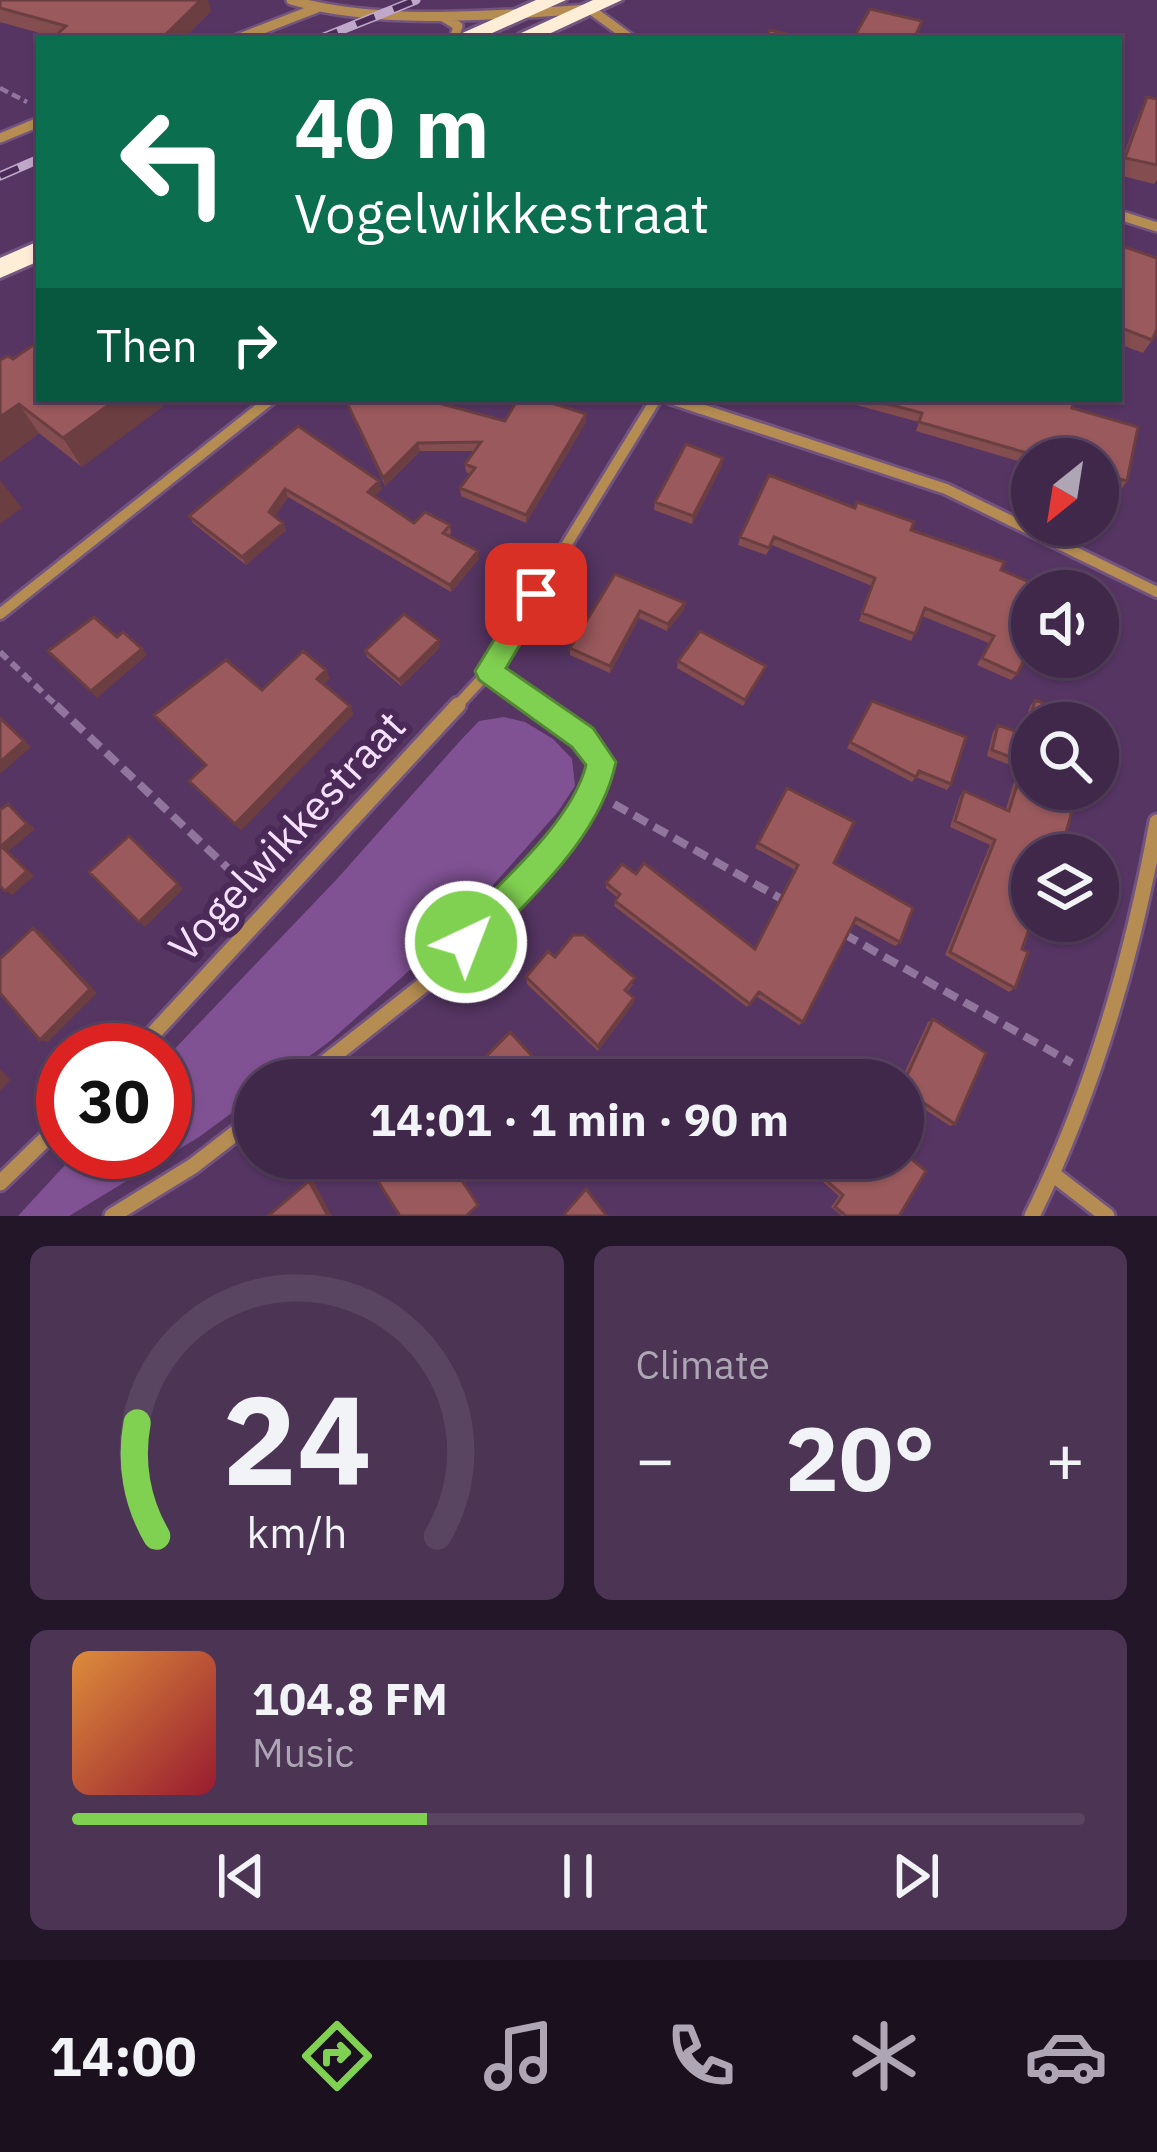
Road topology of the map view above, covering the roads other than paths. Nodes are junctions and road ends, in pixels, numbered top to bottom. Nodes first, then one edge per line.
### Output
1 (291, 0) edge
2 (554, 0) edge
3 (601, 4) edge
4 (318, 8) junction
5 (524, 12) junction
6 (436, 15) junction
7 (245, 36) edge
8 (457, 36) edge
9 (464, 36) edge
10 (524, 36) edge
11 (628, 36) edge
12 (36, 123) edge
13 (0, 138) edge
14 (1122, 216) edge
15 (36, 227) edge
16 (1157, 227) edge
17 (0, 244) edge
18 (36, 251) edge
19 (0, 269) edge
20 (267, 402) edge
21 (654, 402) edge
22 (680, 402) edge
23 (1157, 592) edge
24 (0, 614) edge
25 (489, 671) junction
26 (1157, 822) edge
27 (163, 1023) edge
28 (330, 1059) edge
29 (234, 1135) edge
30 (36, 1148) edge
31 (1054, 1175) junction
32 (0, 1183) edge
33 (112, 1216) edge
34 (1032, 1216) edge
35 (1107, 1216) edge

1 - 4 street
2 - 5 highway
3 - 5 street
3 - 10 highway
3 - 11 street
4 - 6 street
4 - 7 street
5 - 6 street
5 - 9 highway
6 - 8 street
12 - 13 street
14 - 16 street
15 - 17 highway
18 - 19 highway
20 - 24 street
21 - 25 street, Vogelwikkestraat
22 - 23 street
25 - 27 street, Vogelwikkestraat
25 - 28 street
26 - 31 street
29 - 33 street
30 - 32 street
31 - 34 street
31 - 35 street

